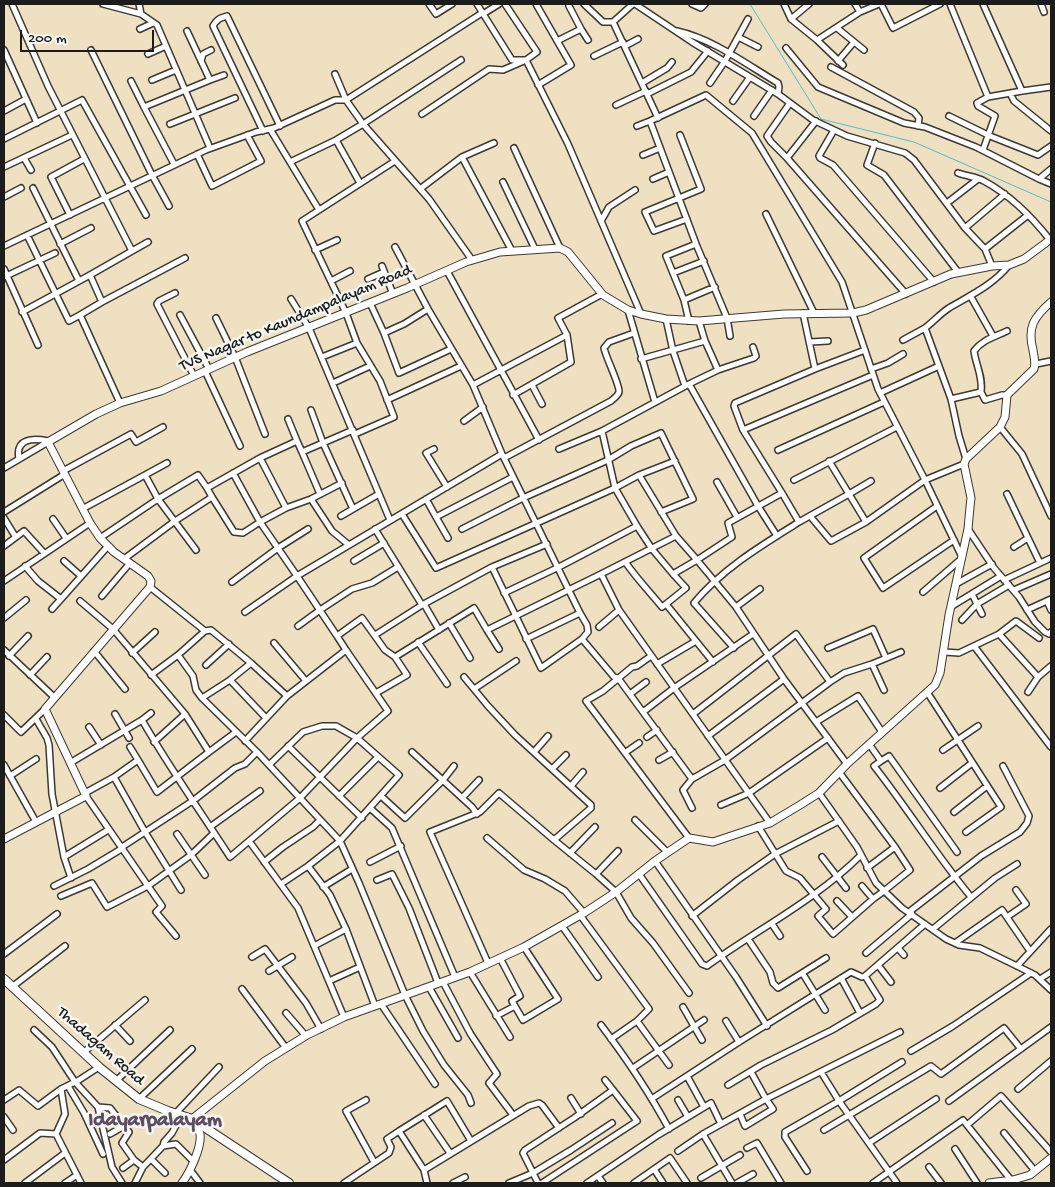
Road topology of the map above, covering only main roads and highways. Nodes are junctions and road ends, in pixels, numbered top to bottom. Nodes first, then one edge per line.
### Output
1 (4, 979) edge
2 (285, 1182) edge

1 - 2 main road, Thadagam Road

